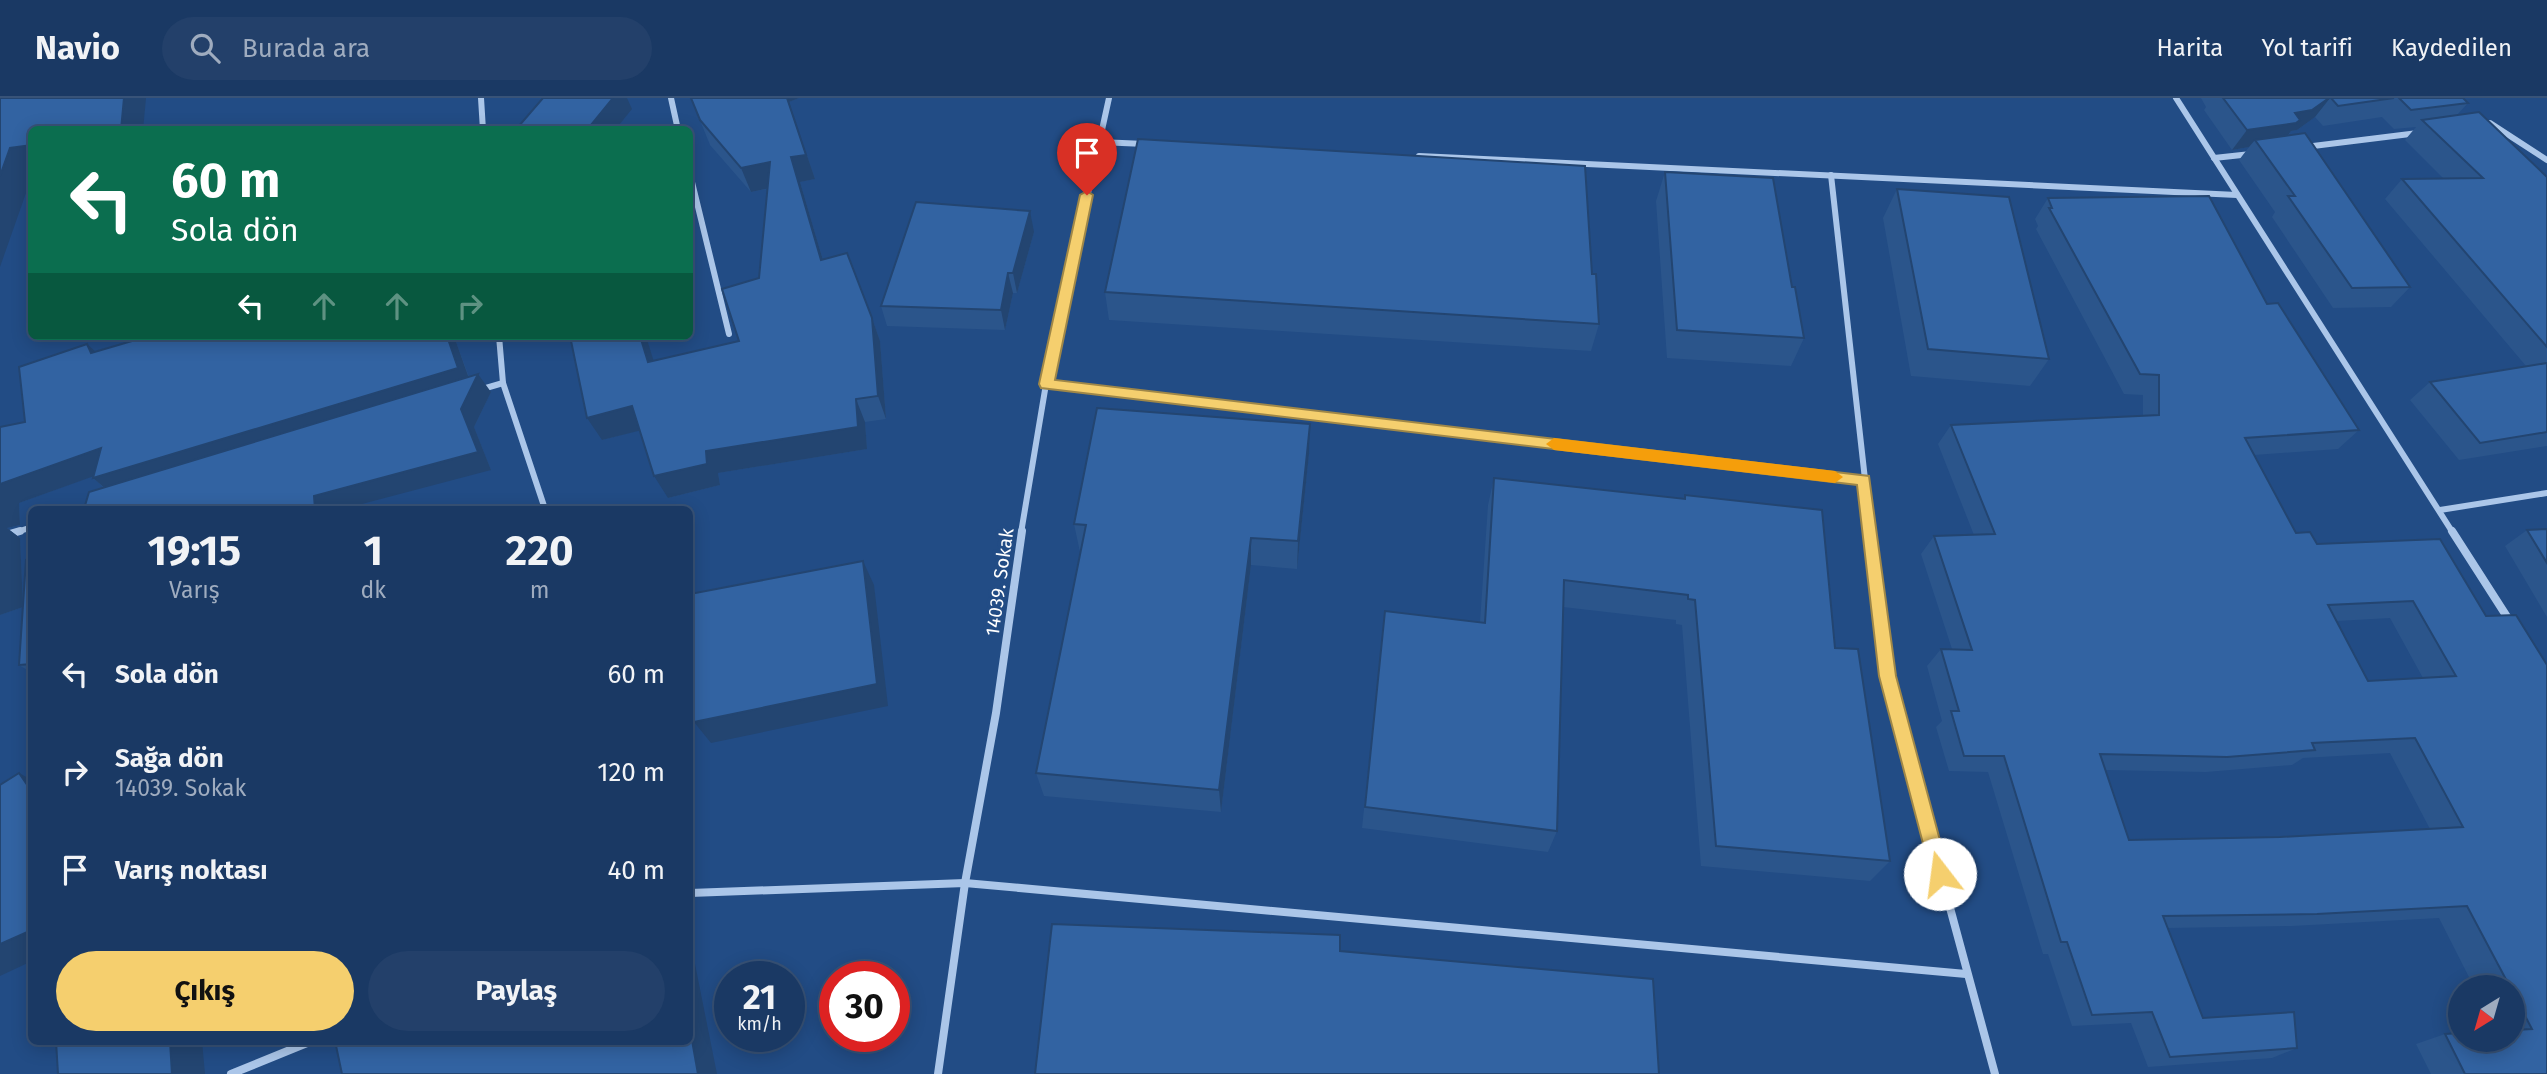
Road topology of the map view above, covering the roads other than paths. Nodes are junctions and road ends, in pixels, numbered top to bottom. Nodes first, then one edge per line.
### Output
1 (481, 98) edge
2 (671, 98) edge
3 (1110, 98) edge
4 (2176, 98) edge
5 (2476, 125) edge
6 (484, 126) edge
7 (677, 126) edge
8 (2421, 132) edge
9 (1099, 142) junction
10 (1154, 144) edge
11 (2297, 148) edge
12 (2255, 153) edge
13 (1416, 156) edge
14 (2214, 159) junction
15 (2547, 160) edge
16 (1830, 176) junction
17 (693, 186) edge
18 (2237, 195) junction
19 (729, 334) edge
20 (499, 340) edge
21 (503, 383) junction
22 (1046, 384) junction
23 (476, 391) edge
24 (1864, 480) junction
25 (2547, 493) edge
26 (544, 506) edge
27 (2440, 510) junction
28 (28, 528) edge
29 (0, 537) edge
30 (2518, 635) edge
31 (965, 883) junction
32 (693, 893) edge
33 (1966, 974) junction
34 (302, 1045) edge
35 (231, 1074) edge
36 (939, 1074) edge
37 (1995, 1074) edge

1 - 6 street
2 - 7 street
3 - 9 street, 14039. Sokak
4 - 14 street
5 - 15 street
8 - 11 street
9 - 10 street
9 - 22 street, 14039. Sokak
12 - 14 street
13 - 16 street
14 - 18 street
16 - 18 street
16 - 24 street
17 - 19 street
18 - 27 street
20 - 21 street
21 - 23 street
21 - 26 street
22 - 24 street
22 - 31 street, 14039. Sokak
24 - 33 street
25 - 27 street
27 - 30 street
28 - 29 street
31 - 32 street
31 - 33 street
31 - 36 street, 14039. Sokak
33 - 37 street
34 - 35 street

